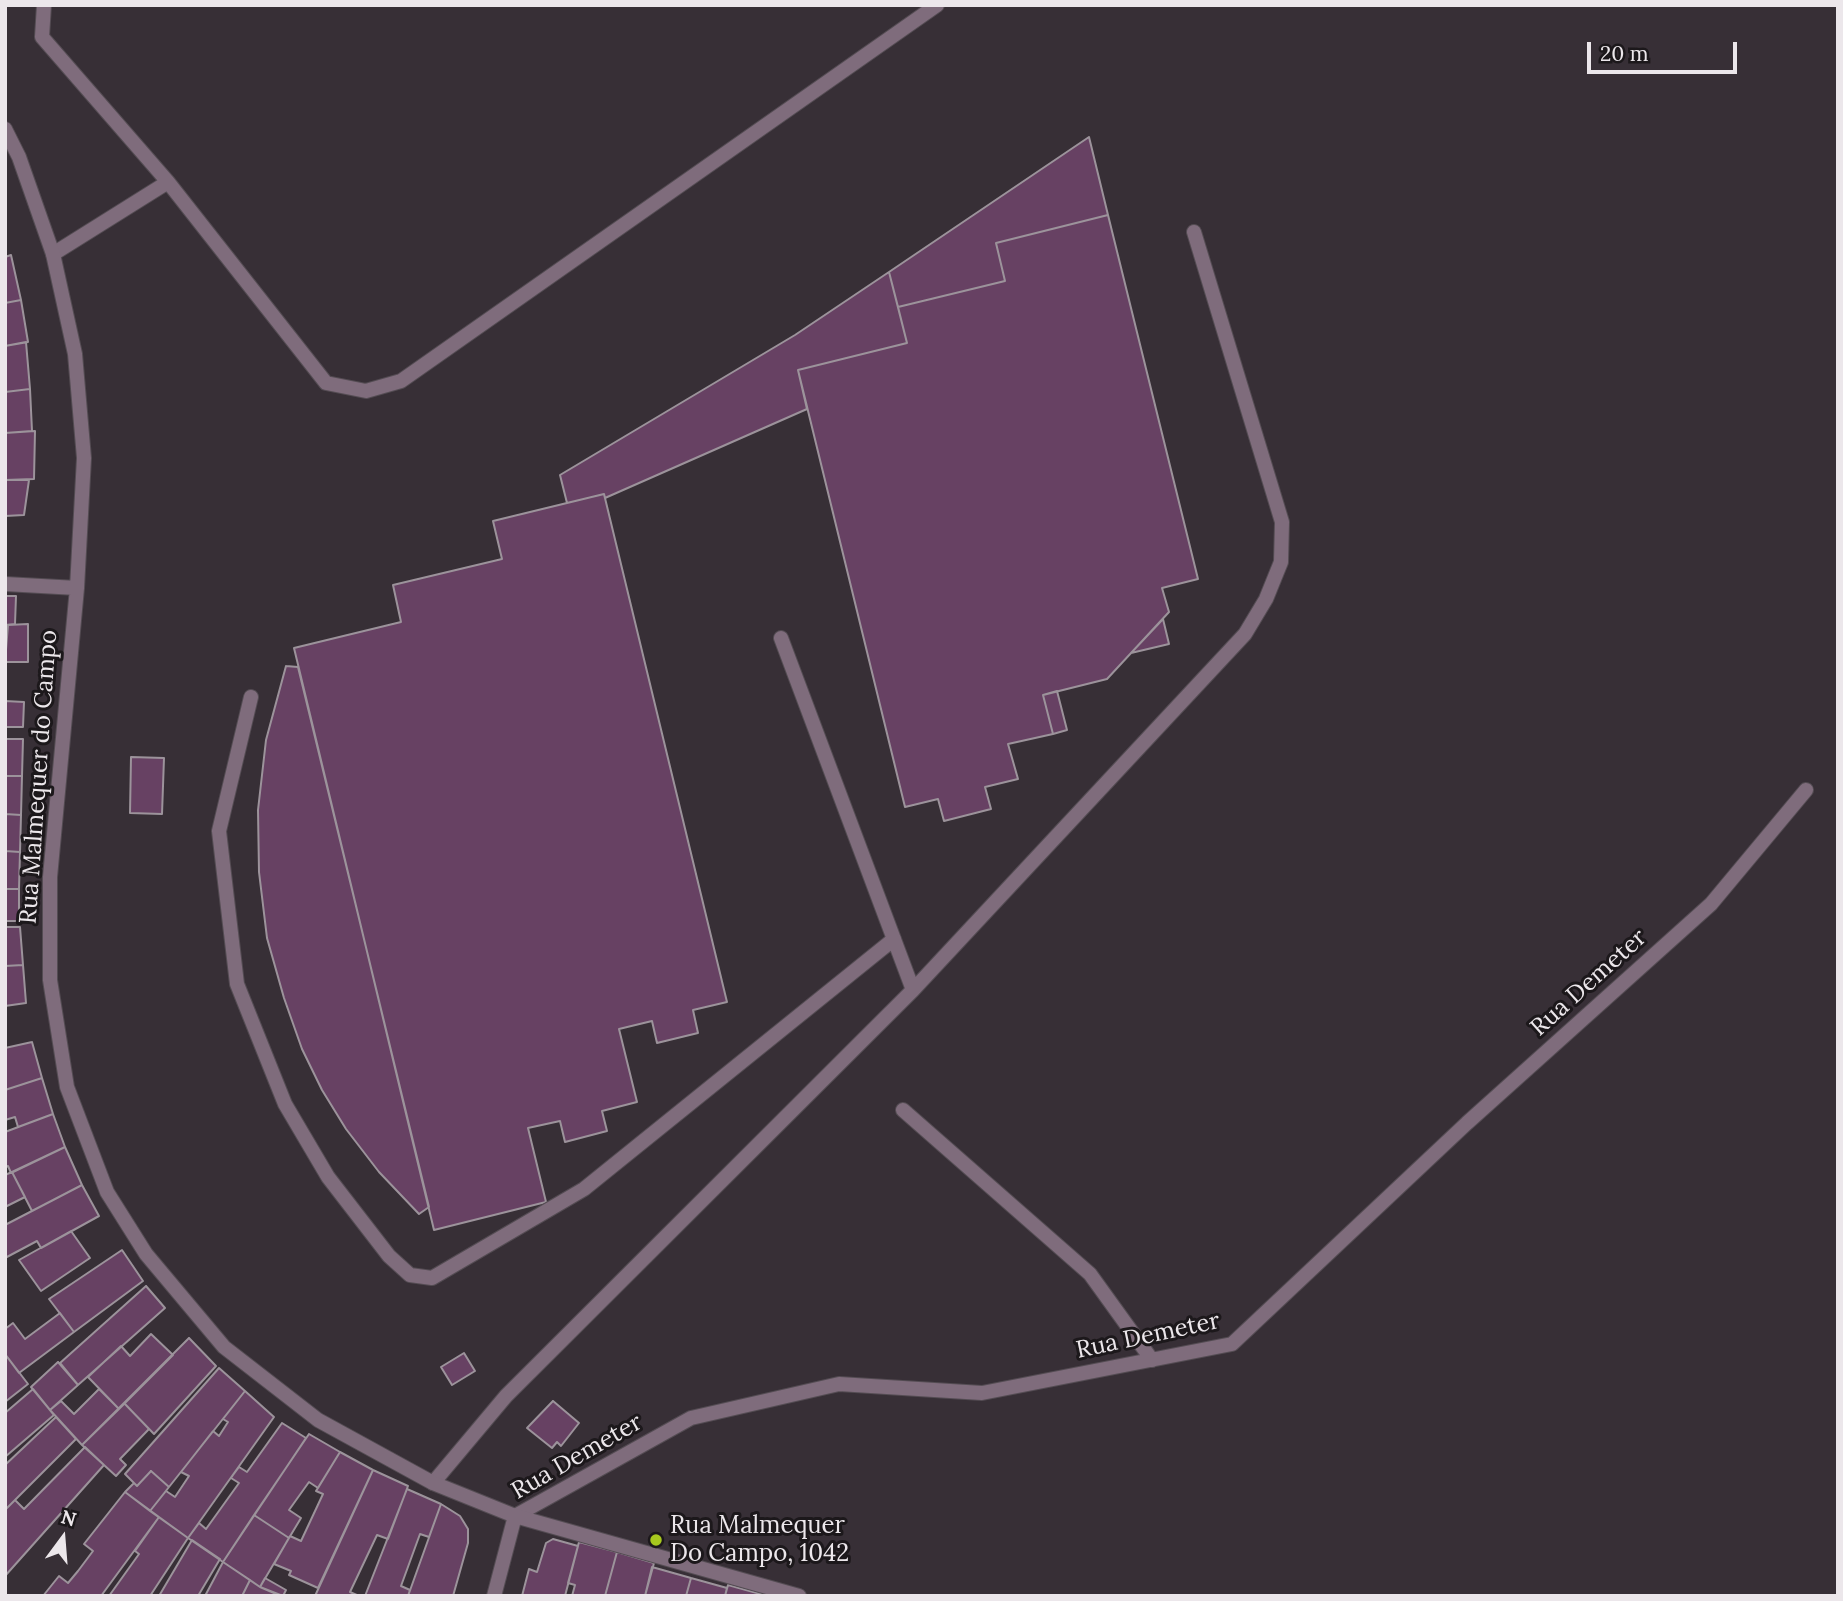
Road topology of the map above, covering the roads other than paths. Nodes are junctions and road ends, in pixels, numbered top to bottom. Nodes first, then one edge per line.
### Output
1 (44, 5) edge
2 (937, 5) edge
3 (5, 129) edge
4 (169, 183) junction
5 (1194, 232) dead end
6 (53, 254) junction
7 (5, 584) edge
8 (77, 588) junction
9 (781, 638) dead end
10 (251, 697) dead end
11 (1806, 790) dead end
12 (894, 939) junction
13 (914, 990) junction
14 (903, 1110) dead end
15 (1152, 1360) junction
16 (433, 1483) junction
17 (515, 1516) junction
18 (494, 1596) edge
19 (799, 1596) edge

1 - 4 street
2 - 4 street
3 - 6 street, Rua Malmequer do Campo
4 - 6 street
5 - 13 street
6 - 8 street, Rua Malmequer do Campo
7 - 8 street
8 - 16 street, Rua Malmequer do Campo
9 - 12 street
10 - 12 street
11 - 15 street, Rua Demeter
12 - 13 street
13 - 16 street
14 - 15 street
15 - 17 street, Rua Demeter
16 - 17 street, Rua Malmequer do Campo
17 - 18 street, Rua Demeter
17 - 19 street, Rua Malmequer do Campo

